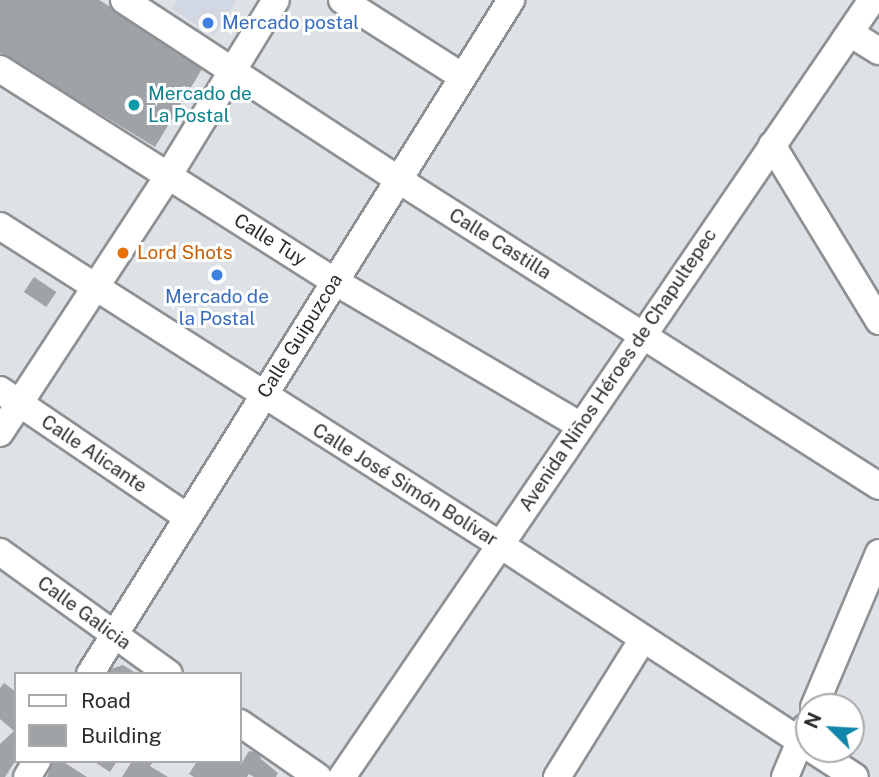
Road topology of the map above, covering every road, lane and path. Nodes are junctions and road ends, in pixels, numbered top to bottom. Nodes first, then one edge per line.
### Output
1 (124, 0) edge
2 (276, 0) edge
3 (342, 0) edge
4 (511, 0) edge
5 (872, 0) edge
6 (850, 33) junction
7 (879, 51) edge
8 (0, 69) edge
9 (234, 72) junction
10 (463, 77) junction
11 (772, 145) junction
12 (168, 176) junction
13 (398, 180) junction
14 (0, 226) edge
15 (334, 281) junction
16 (95, 287) junction
17 (879, 321) edge
18 (642, 334) junction
19 (10, 396) edge
20 (263, 396) junction
21 (579, 425) junction
22 (0, 433) edge
23 (879, 486) edge
24 (188, 518) junction
25 (499, 544) junction
26 (0, 552) edge
27 (879, 553) edge
28 (114, 636) junction
29 (643, 639) junction
30 (91, 672) edge
31 (166, 672) edge
32 (820, 693) edge
33 (242, 724) edge
34 (795, 732) edge
35 (795, 760) edge
36 (837, 763) edge
37 (318, 777) edge
38 (342, 777) edge
39 (557, 777) edge
40 (785, 777) edge
41 (855, 777) edge

1 - 9 street, Calle Castilla
2 - 9 street
3 - 10 street
4 - 10 street, Calle Guipuzcoa
5 - 6 street, Avenida Niños Héroes de Chapultepec
6 - 7 street
6 - 11 street, Avenida Niños Héroes de Chapultepec
8 - 12 street, Calle Tuy
9 - 12 street
9 - 13 street, Calle Castilla
10 - 13 street, Calle Guipuzcoa
11 - 17 street
11 - 18 street, Avenida Niños Héroes de Chapultepec
12 - 15 street, Calle Tuy
12 - 16 street
13 - 15 street, Calle Guipuzcoa
13 - 18 street, Calle Castilla
14 - 16 street, Calle José Simón Bolívar
15 - 20 street, Calle Guipuzcoa
15 - 21 street, Calle Tuy
16 - 19 street
16 - 20 street, Calle José Simón Bolívar
18 - 21 street, Avenida Niños Héroes de Chapultepec
18 - 23 street, Calle Castilla
19 - 22 street
19 - 24 street, Calle Alicante
20 - 24 street, Calle Guipuzcoa
20 - 25 street, Calle José Simón Bolívar
21 - 25 street, Avenida Niños Héroes de Chapultepec
24 - 28 street, Calle Guipuzcoa
25 - 29 street, Calle José Simón Bolívar
25 - 38 street, Avenida Niños Héroes de Chapultepec
26 - 28 street, Calle Galicia
27 - 32 street
28 - 30 street, Calle Guipuzcoa
28 - 31 street, Calle Galicia
29 - 34 street, Calle José Simón Bolívar
29 - 39 street
33 - 37 street
35 - 40 street
36 - 41 street, Calle José Simón Bolívar

